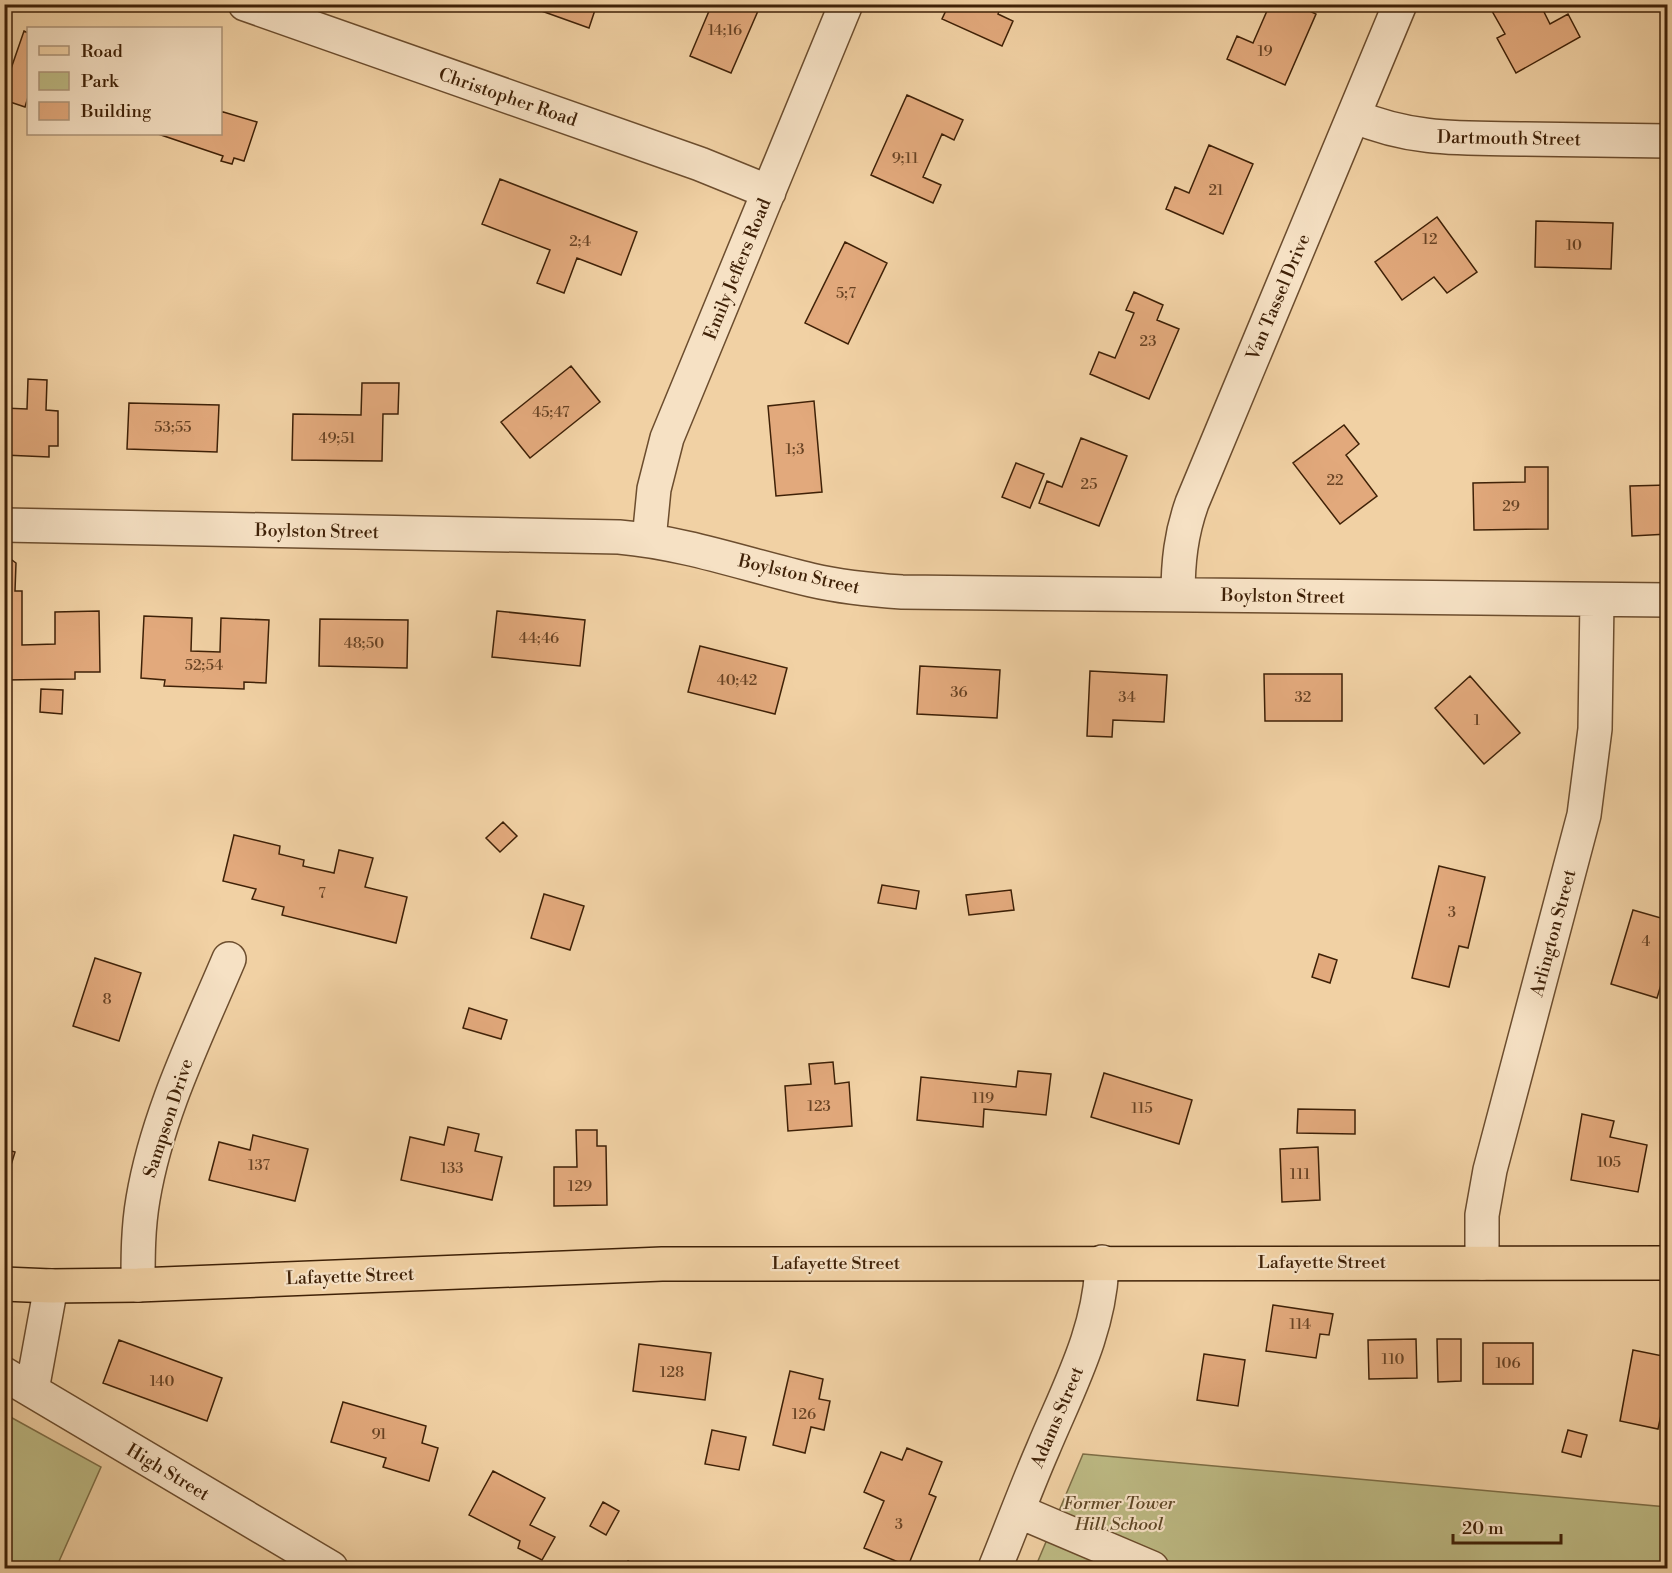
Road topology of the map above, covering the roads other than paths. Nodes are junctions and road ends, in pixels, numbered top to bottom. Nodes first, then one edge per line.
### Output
1 (245, 4) edge
2 (846, 4) edge
3 (1400, 4) edge
4 (1354, 116) junction
5 (1668, 141) edge
6 (769, 192) junction
7 (4, 525) edge
8 (649, 540) junction
9 (1178, 595) junction
10 (1597, 600) junction
11 (1668, 600) edge
12 (229, 959) dead end
13 (1102, 1262) junction
14 (1482, 1263) junction
15 (1668, 1263) edge
16 (4, 1284) edge
17 (138, 1285) junction
18 (51, 1286) junction
19 (4, 1374) edge
20 (32, 1390) junction
21 (1018, 1511) junction
22 (331, 1569) edge
23 (995, 1569) edge
24 (1152, 1569) edge

1 - 6 street, Christopher Road
2 - 6 street, Emily Jeffers Road
3 - 4 street, Van Tassel Drive
4 - 5 street, Dartmouth Street
4 - 9 street, Van Tassel Drive
6 - 8 street, Emily Jeffers Road
7 - 8 street, Boylston Street
8 - 9 street, Boylston Street
9 - 10 street, Boylston Street
10 - 11 street, Boylston Street
10 - 14 street, Arlington Street
12 - 17 street, Sampson Drive
13 - 14 main road, Lafayette Street
13 - 17 main road, Lafayette Street
13 - 21 street, Adams Street
14 - 15 main road, Lafayette Street
16 - 18 main road, Lafayette Street
17 - 18 main road, Lafayette Street
18 - 20 street
19 - 20 street, High Street
20 - 22 street, High Street
21 - 23 street, Adams Street
21 - 24 street

